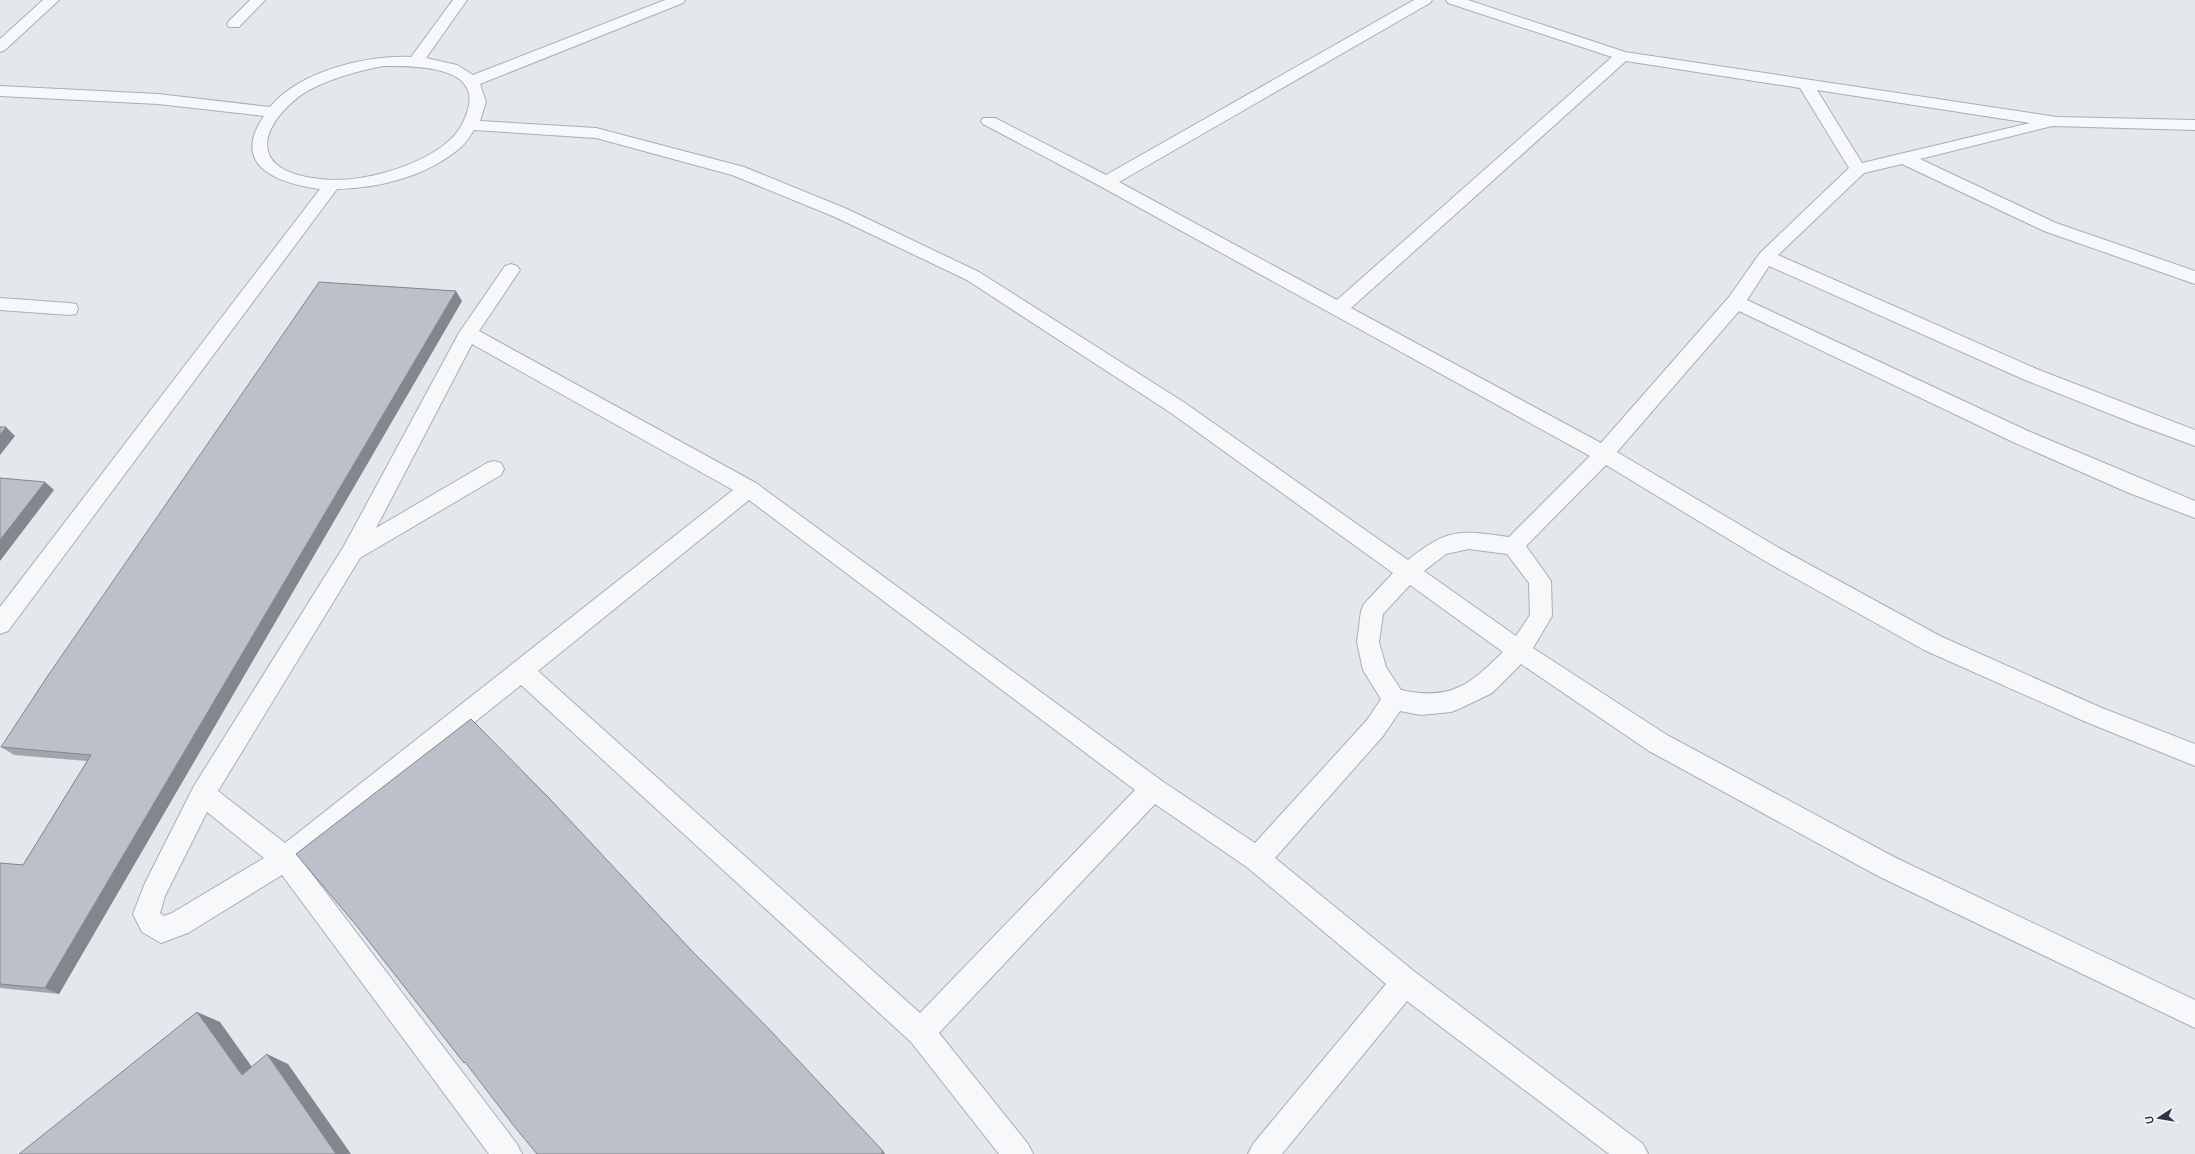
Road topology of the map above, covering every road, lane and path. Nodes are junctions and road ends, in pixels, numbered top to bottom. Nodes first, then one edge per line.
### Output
1 (52, 0) edge
2 (258, 0) edge
3 (460, 0) edge
4 (678, 0) edge
5 (1425, 0) edge
6 (1453, 0) edge
7 (234, 24) dead end
8 (0, 47) edge
9 (1623, 56) junction
10 (416, 60) junction
11 (470, 82) junction
12 (1805, 83) junction
13 (0, 91) edge
14 (272, 112) junction
15 (989, 121) dead end
16 (2057, 122) junction
17 (470, 125) junction
18 (2195, 125) edge
19 (1902, 158) junction
20 (1858, 168) junction
21 (1106, 182) junction
22 (331, 186) junction
23 (1766, 257) junction
24 (511, 270) dead end
25 (2195, 278) edge
26 (1736, 302) junction
27 (0, 304) edge
28 (69, 309) dead end
29 (1338, 309) junction
30 (468, 333) junction
31 (2195, 438) edge
32 (1604, 454) junction
33 (494, 469) dead end
34 (749, 489) junction
35 (2195, 510) edge
36 (1513, 546) junction
37 (352, 552) junction
38 (1408, 572) junction
39 (0, 624) edge
40 (1519, 652) junction
41 (521, 670) junction
42 (1394, 700) junction
43 (2195, 755) edge
44 (1153, 789) junction
45 (203, 794) junction
46 (285, 859) junction
47 (1257, 859) junction
48 (1405, 982) junction
49 (2195, 1014) edge
50 (921, 1032) junction
51 (507, 1154) edge
52 (1018, 1154) edge
53 (1262, 1154) edge
54 (1633, 1154) edge

1 - 8 street
2 - 7 street
3 - 10 street
4 - 11 street
5 - 21 street
6 - 9 street
9 - 12 street
9 - 29 street
10 - 11 street
10 - 14 street
11 - 17 street
12 - 16 street
12 - 20 street
13 - 14 street
14 - 22 street
15 - 21 street
16 - 18 street
16 - 19 street
17 - 22 street
17 - 38 street
19 - 20 street
19 - 25 street
20 - 23 street
21 - 29 street
22 - 39 street
23 - 26 street
23 - 31 street
24 - 30 street
26 - 32 street
26 - 35 street
27 - 28 street
29 - 32 street
30 - 34 street
30 - 37 street
32 - 36 street
32 - 43 street
33 - 37 street
34 - 41 street
34 - 44 street
36 - 38 street
36 - 40 street
37 - 45 street
38 - 40 street
38 - 42 street
40 - 42 street
40 - 49 street
41 - 46 street
41 - 50 street
42 - 47 street
44 - 47 street
44 - 50 street
45 - 46 street
45 - 46 street
46 - 51 street
47 - 48 street
48 - 53 street
48 - 54 street
50 - 52 street

